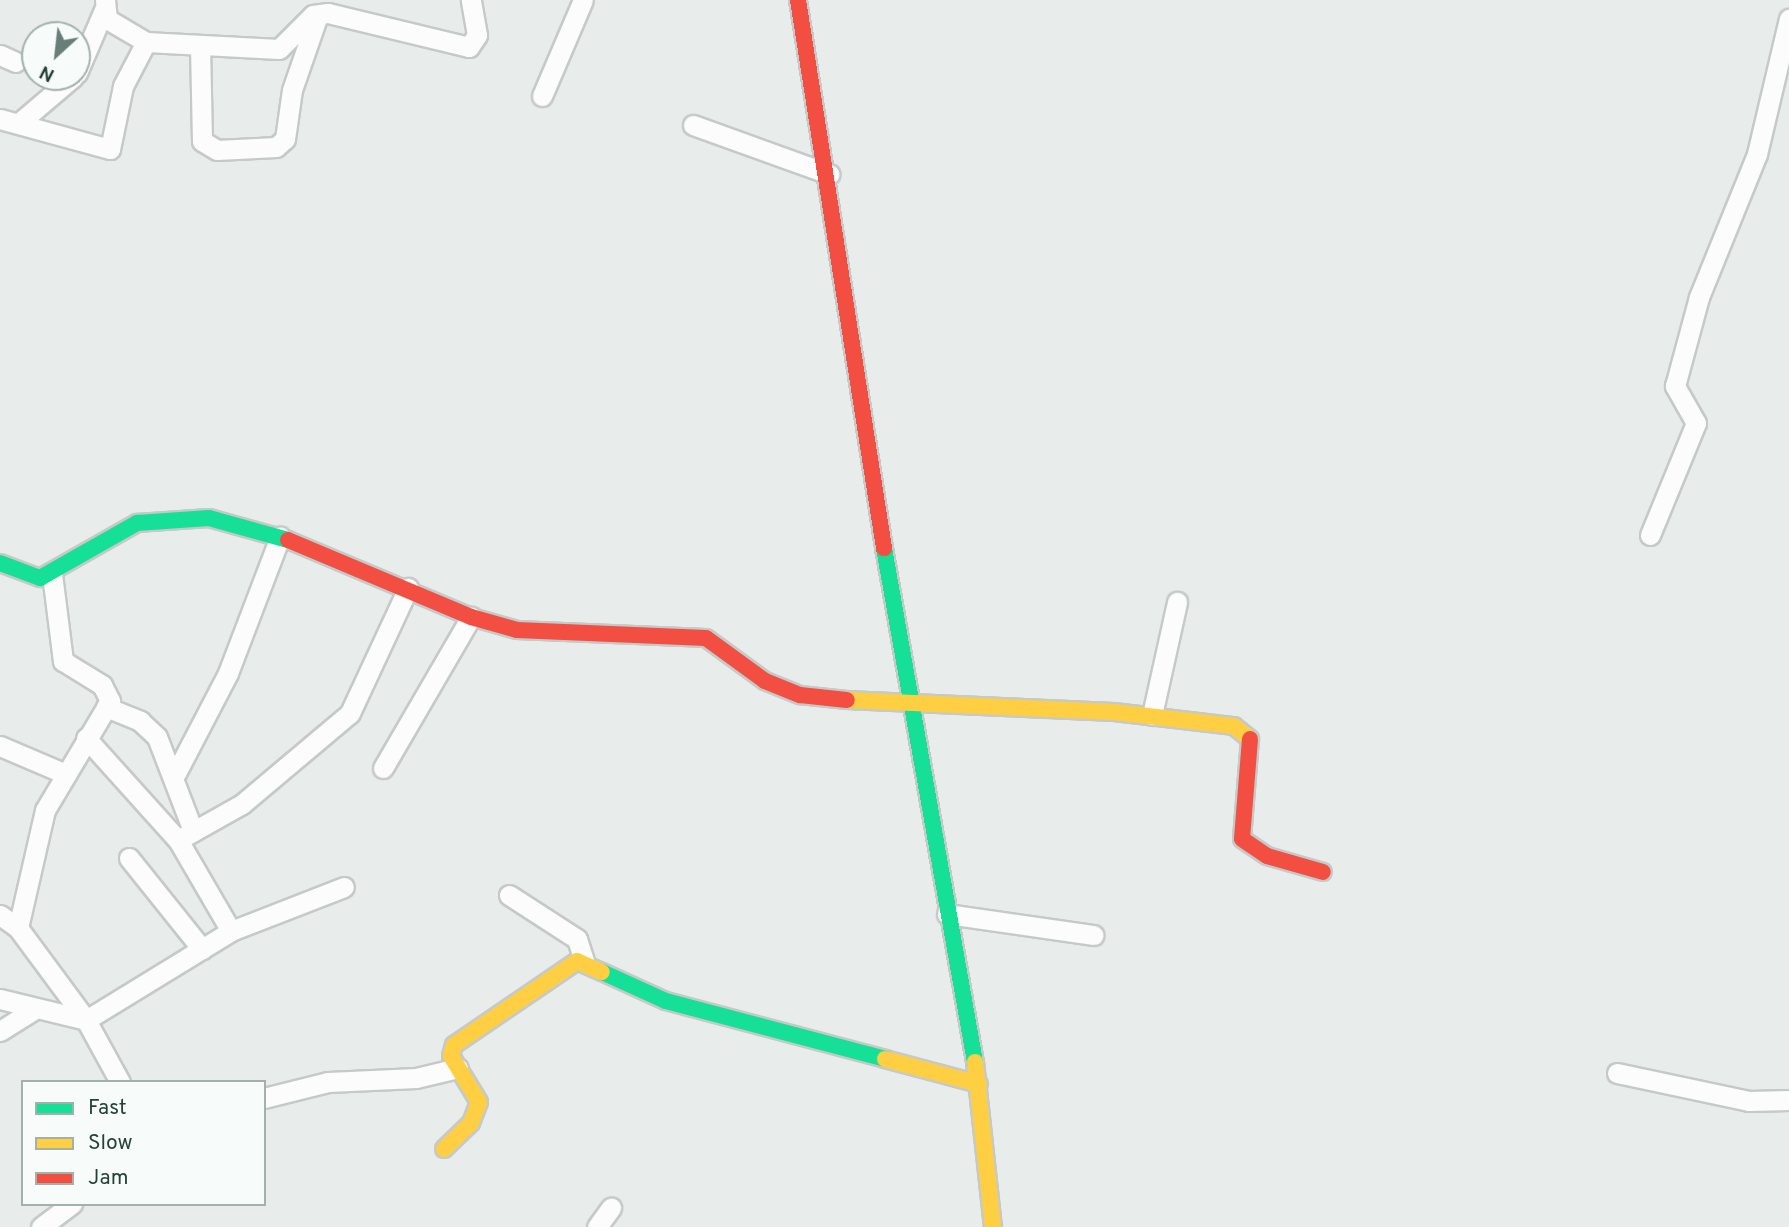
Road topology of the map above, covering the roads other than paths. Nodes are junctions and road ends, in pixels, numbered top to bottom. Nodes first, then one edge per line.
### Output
1 (471, 0) edge
2 (583, 0) edge
3 (798, 0) edge
4 (105, 5) edge
5 (319, 14) junction
6 (1789, 19) edge
7 (91, 39) edge
8 (146, 42) junction
9 (200, 45) junction
10 (53, 91) edge
11 (542, 96) dead end
12 (10, 121) edge
13 (694, 125) dead end
14 (829, 174) junction
15 (1650, 535) dead end
16 (280, 537) junction
17 (0, 563) edge
18 (52, 574) junction
19 (408, 588) junction
20 (1177, 602) dead end
21 (471, 617) junction
22 (909, 706) junction
23 (106, 707) junction
24 (1152, 715) junction
25 (86, 738) junction
26 (0, 746) edge
27 (383, 768) dead end
28 (176, 773) junction
29 (66, 774) junction
30 (185, 836) junction
31 (129, 858) dead end
32 (1323, 872) dead end
33 (344, 887) dead end
34 (509, 895) dead end
35 (947, 914) junction
36 (0, 915) edge
37 (18, 928) junction
38 (232, 930) junction
39 (1093, 935) dead end
40 (202, 949) junction
41 (584, 961) junction
42 (0, 999) edge
43 (36, 1009) junction
44 (86, 1020) junction
45 (0, 1031) edge
46 (458, 1068) junction
47 (1616, 1073) dead end
48 (119, 1080) edge
49 (979, 1084) junction
50 (266, 1098) edge
51 (1789, 1100) edge
52 (444, 1149) dead end
53 (69, 1206) edge
54 (611, 1208) dead end
55 (41, 1227) edge
56 (597, 1227) edge
57 (993, 1227) edge

1 - 5 street
2 - 11 street
3 - 14 street
4 - 7 street
4 - 8 street
5 - 9 street
5 - 9 street
6 - 15 street
8 - 9 street
8 - 12 street
10 - 12 street
13 - 14 street
14 - 22 street
16 - 18 street
16 - 19 street
16 - 28 street
17 - 18 street
18 - 23 street
19 - 21 street
19 - 30 street
20 - 24 street
21 - 22 street
21 - 27 street
22 - 24 street
22 - 35 street
23 - 25 street
23 - 28 street
24 - 32 street
25 - 29 street
25 - 30 street
26 - 29 street
28 - 30 street
29 - 37 street
30 - 38 street
31 - 40 street
33 - 38 street
34 - 41 street
35 - 39 street
35 - 49 street
36 - 37 street
37 - 44 street
38 - 40 street
40 - 44 street
41 - 46 street
41 - 49 street
42 - 43 street
43 - 44 street
43 - 45 street
44 - 48 street
46 - 50 street
46 - 52 street
47 - 51 street
49 - 57 street
53 - 55 street
54 - 56 street

